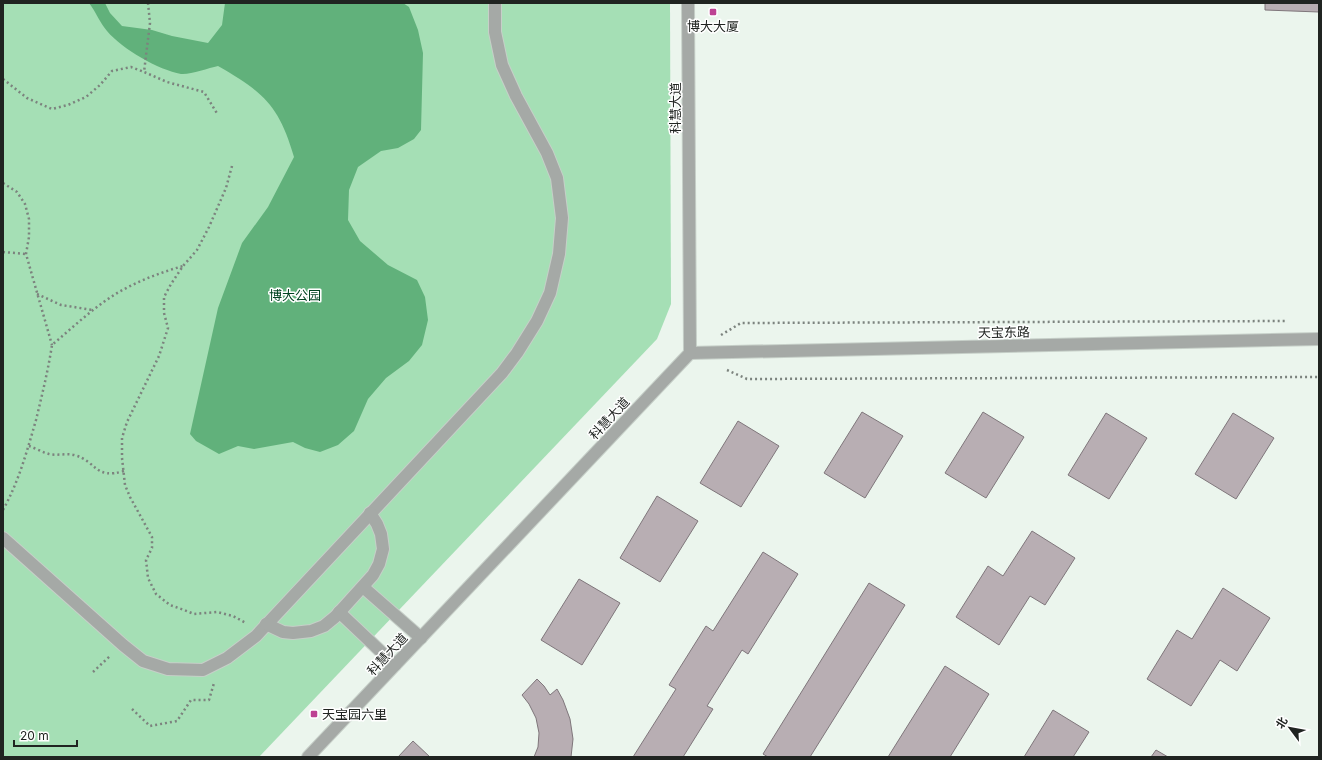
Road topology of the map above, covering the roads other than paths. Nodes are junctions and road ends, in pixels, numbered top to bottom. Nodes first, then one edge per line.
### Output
1 (495, 3) edge
2 (688, 3) edge
3 (1319, 340) edge
4 (690, 353) junction
5 (370, 513) junction
6 (3, 538) edge
7 (363, 587) junction
8 (339, 612) junction
9 (266, 624) junction
10 (421, 638) junction
11 (396, 665) junction
12 (308, 757) edge

1 - 5 street
2 - 4 street, 科慧大道
3 - 4 street, 天宝东路
4 - 10 street, 科慧大道
5 - 7 street
5 - 9 street
6 - 9 street
7 - 8 street
7 - 10 street
8 - 9 street
8 - 11 street
10 - 11 street, 科慧大道
11 - 12 street, 科慧大道

